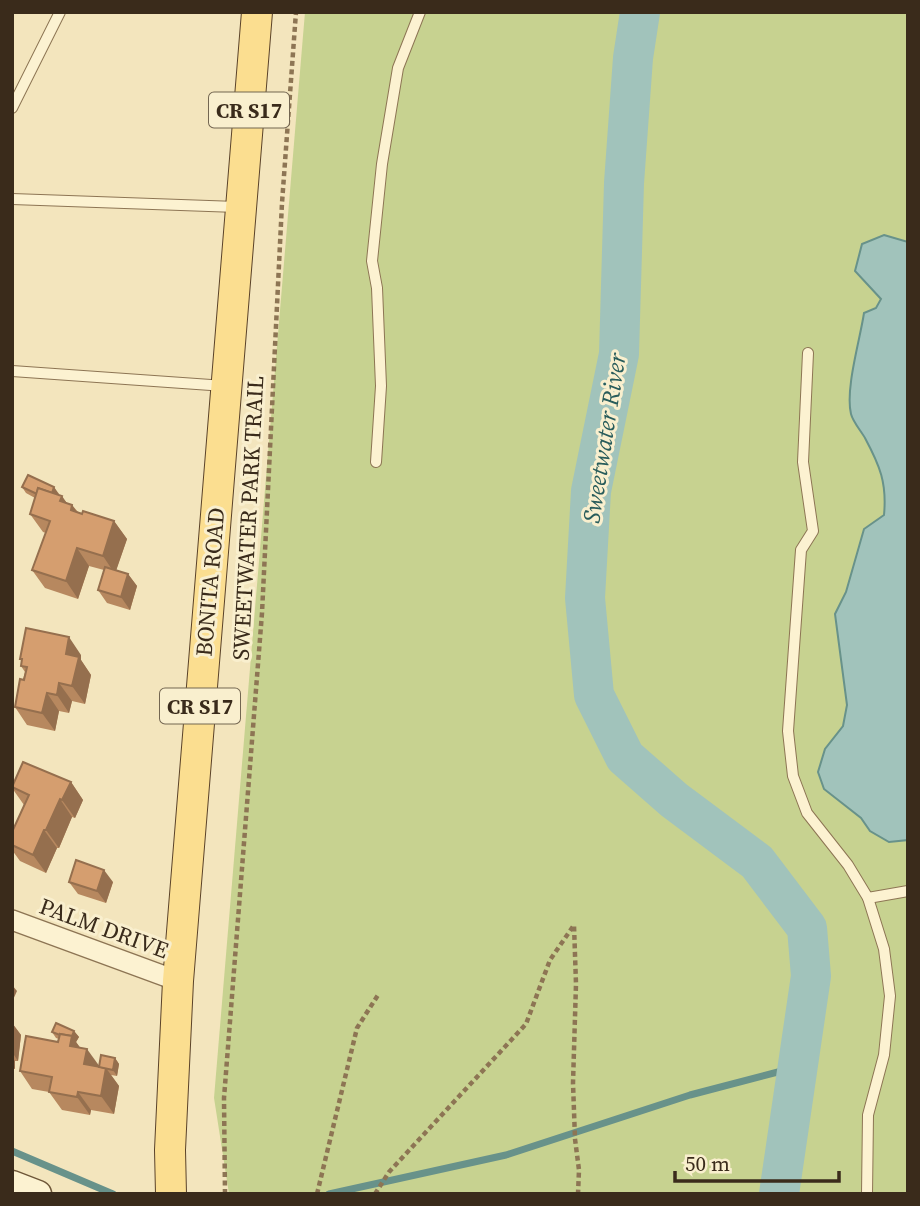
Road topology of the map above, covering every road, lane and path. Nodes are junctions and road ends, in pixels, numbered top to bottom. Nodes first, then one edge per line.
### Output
1 (60, 12) edge
2 (257, 12) edge
3 (296, 12) edge
4 (420, 12) edge
5 (12, 108) edge
6 (12, 199) edge
7 (241, 208) junction
8 (808, 353) dead end
9 (12, 371) edge
10 (226, 386) junction
11 (376, 463) dead end
12 (908, 891) edge
13 (868, 898) junction
14 (12, 920) edge
15 (178, 981) junction
16 (379, 995) dead end
17 (171, 1194) edge
18 (225, 1194) edge
19 (317, 1194) edge
20 (374, 1194) edge
21 (578, 1194) edge
22 (867, 1194) edge

1 - 5 lane
2 - 7 main road, BONITA ROAD / CR S17
3 - 18 path, SWEETWATER PARK TRAIL
4 - 11 lane
6 - 7 lane
7 - 10 main road, BONITA ROAD / CR S17
8 - 13 lane
9 - 10 lane
10 - 15 main road, BONITA ROAD / CR S17
12 - 13 lane
13 - 22 lane
14 - 15 street, PALM DRIVE
15 - 17 main road, BONITA ROAD / CR S17
16 - 19 path
20 - 21 path

